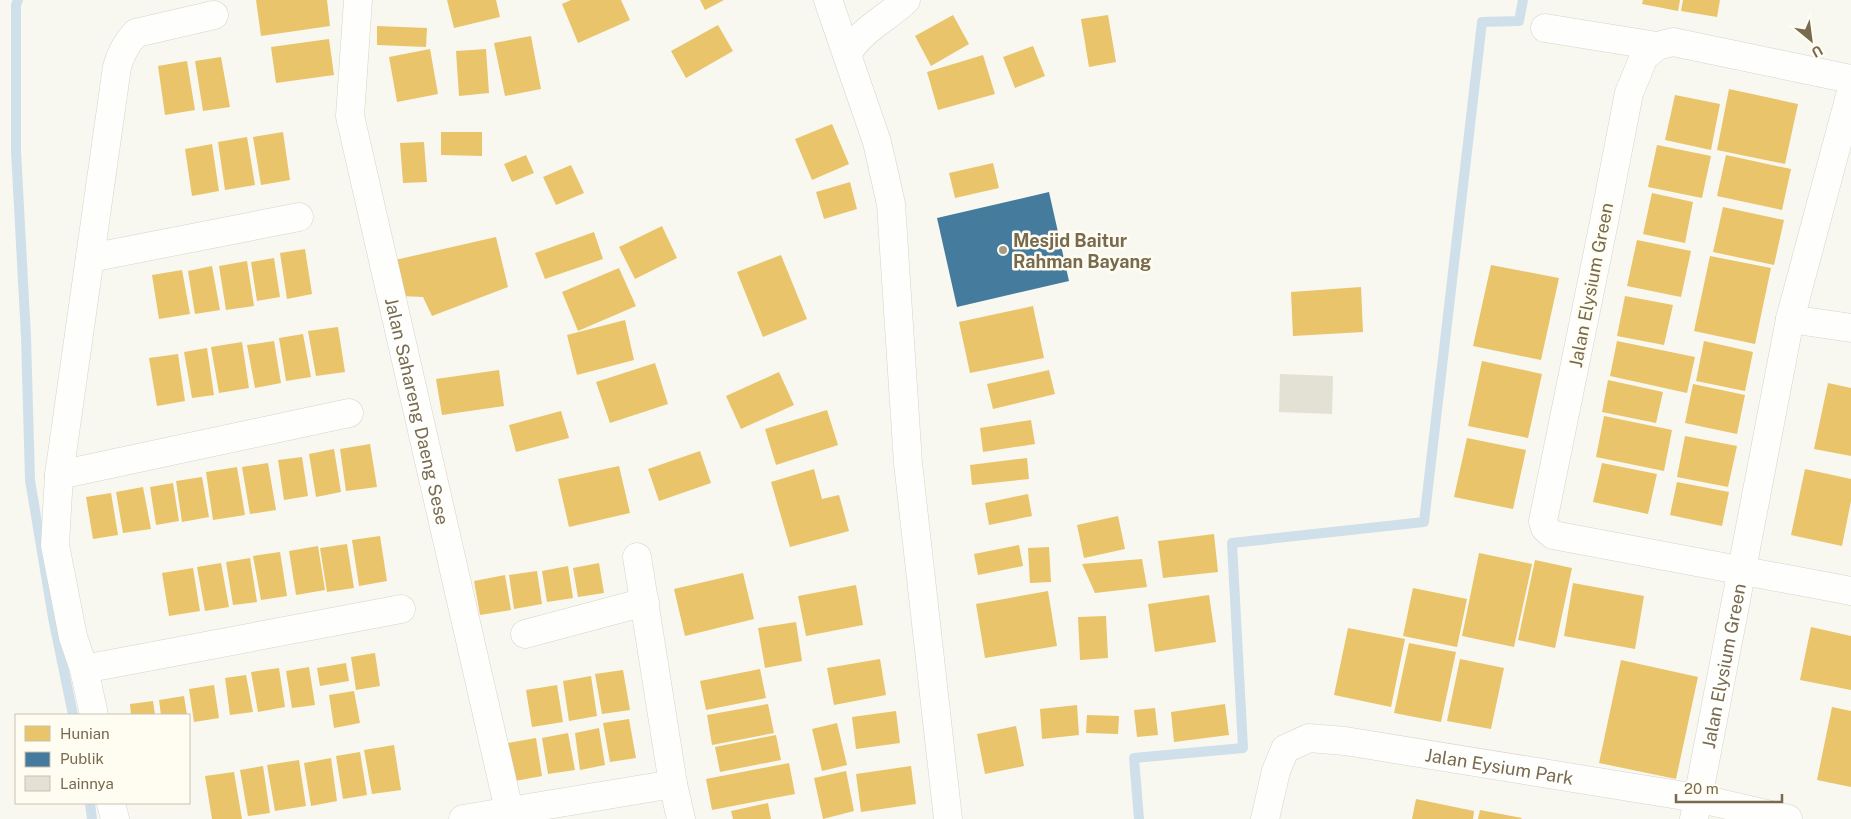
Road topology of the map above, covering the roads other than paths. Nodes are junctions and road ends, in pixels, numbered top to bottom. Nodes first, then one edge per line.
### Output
1 (358, 0) edge
2 (828, 0) edge
3 (906, 0) edge
4 (214, 15) dead end
5 (1545, 28) dead end
6 (1657, 46) junction
7 (848, 54) junction
8 (1851, 79) edge
9 (1851, 92) edge
10 (299, 217) dead end
11 (90, 258) junction
12 (1790, 319) junction
13 (1851, 328) edge
14 (349, 413) dead end
15 (59, 475) junction
16 (637, 558) dead end
17 (1741, 571) junction
18 (1851, 591) edge
19 (645, 602) junction
20 (401, 609) dead end
21 (525, 634) dead end
22 (84, 669) junction
23 (94, 714) edge
24 (674, 784) junction
25 (111, 804) edge
26 (1696, 809) edge
27 (510, 815) edge
28 (115, 819) edge
29 (463, 819) edge
30 (681, 819) edge
31 (948, 819) edge
32 (1264, 819) edge
33 (1788, 819) edge

1 - 27 street, Jalan Sahareng Daeng Sese
2 - 7 street
3 - 7 street
4 - 11 street
5 - 6 street
6 - 8 street
6 - 17 street, Jalan Elysium Green
7 - 31 street
9 - 12 street, Jalan Elysium Green
10 - 11 street
11 - 15 street
12 - 13 street
12 - 17 street, Jalan Elysium Green
14 - 15 street
15 - 22 street
16 - 19 street
17 - 18 street
17 - 26 street, Jalan Elysium Green
19 - 21 street
19 - 24 street
20 - 22 street
22 - 23 street
24 - 27 street
24 - 30 street
25 - 28 street
26 - 32 street, Jalan Eysium Park
26 - 33 street, Jalan Eysium Park
27 - 29 street

